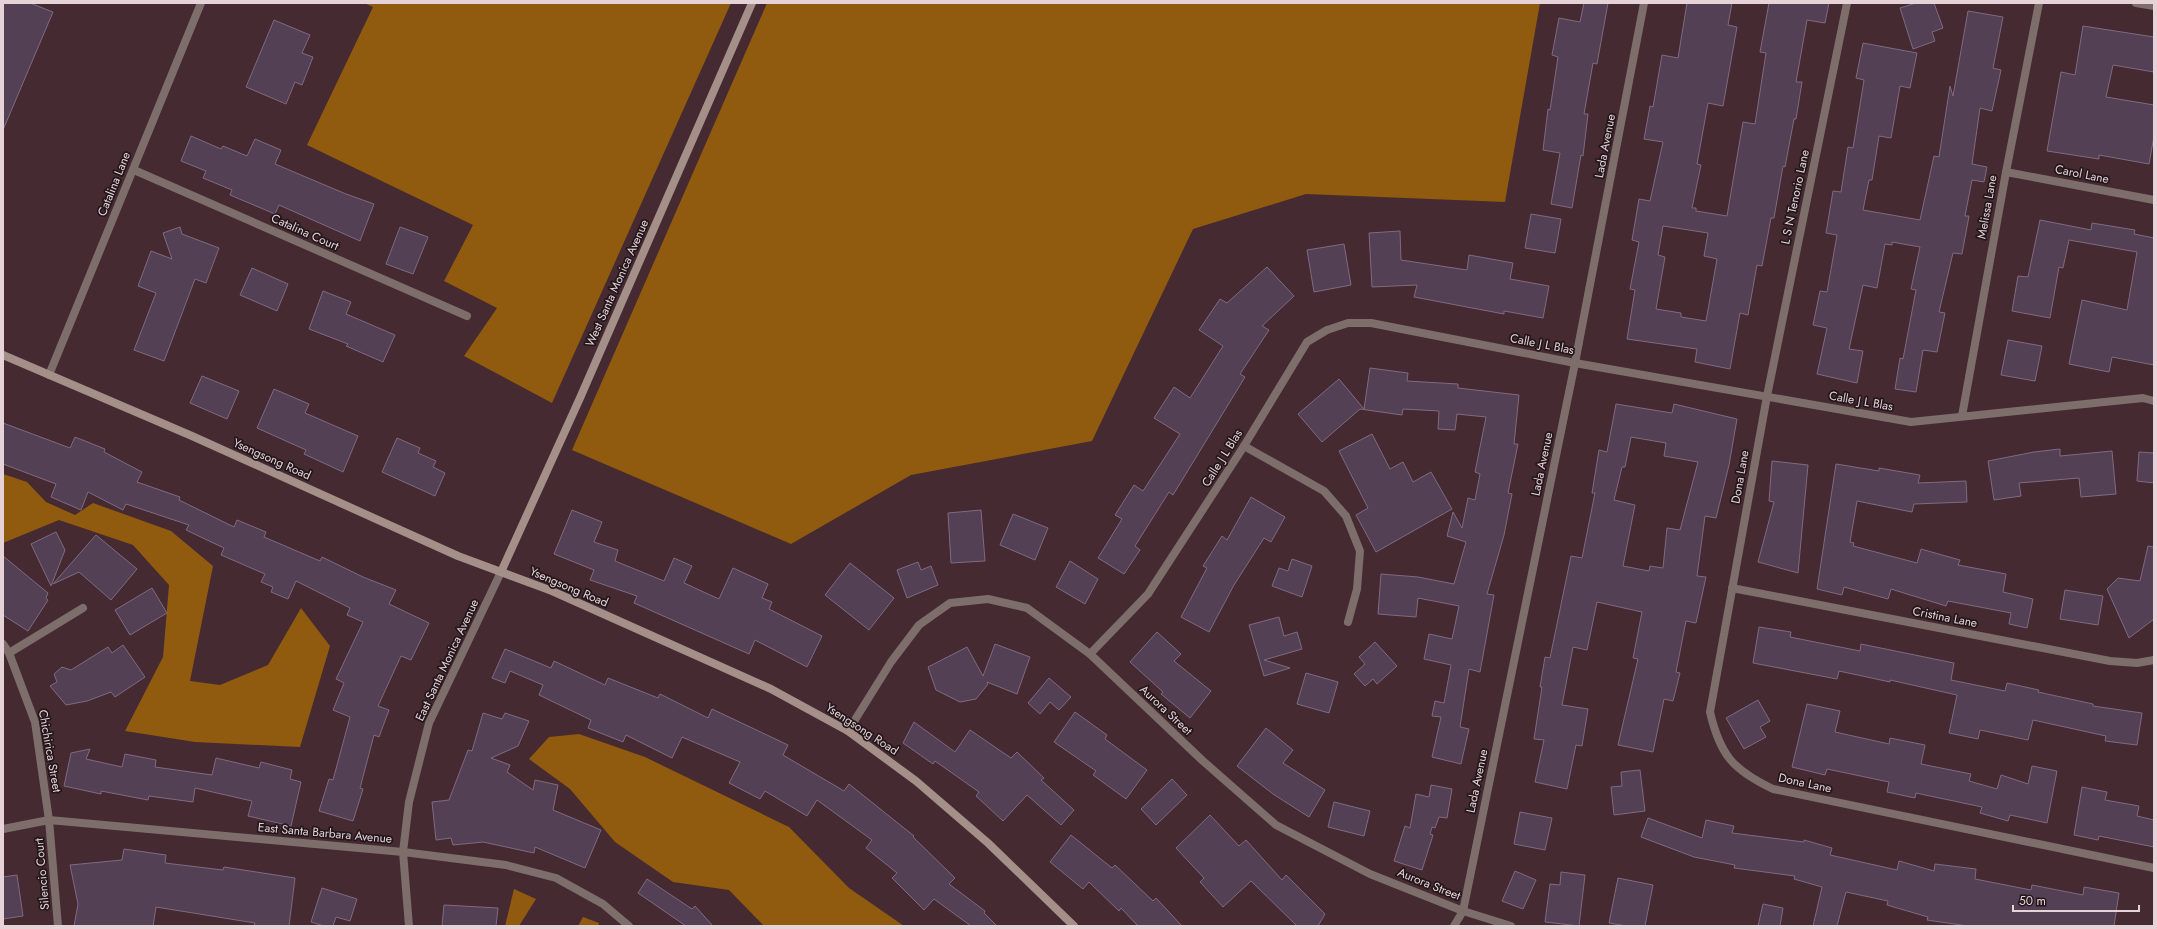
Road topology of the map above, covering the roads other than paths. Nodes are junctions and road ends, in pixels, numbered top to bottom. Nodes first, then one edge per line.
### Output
1 (201, 3) edge
2 (752, 3) edge
3 (1644, 3) edge
4 (1847, 3) edge
5 (2039, 3) edge
6 (2136, 3) edge
7 (2154, 6) edge
8 (134, 170) junction
9 (2006, 172) junction
10 (2154, 200) edge
11 (467, 316) dead end
12 (3, 355) edge
13 (1575, 363) junction
14 (49, 375) junction
15 (1767, 396) junction
16 (2154, 401) edge
17 (1962, 416) junction
18 (1244, 446) junction
19 (501, 572) junction
20 (1732, 588) junction
21 (83, 608) dead end
22 (1348, 622) dead end
23 (3, 644) edge
24 (9, 653) junction
25 (1090, 654) junction
26 (2154, 660) edge
27 (848, 731) junction
28 (49, 820) junction
29 (3, 829) edge
30 (403, 852) junction
31 (2154, 868) edge
32 (1463, 911) junction
33 (58, 926) edge
34 (409, 926) edge
35 (629, 926) edge
36 (1074, 926) edge
37 (1454, 926) edge
38 (1511, 926) edge

1 - 8 street, Catalina Lane
2 - 19 main road, West Santa Monica Avenue
3 - 13 street, Lada Avenue
4 - 15 street, L S N Tenorio Lane
5 - 9 street, Melissa Lane
6 - 7 street
8 - 11 street, Catalina Court
8 - 14 street, Catalina Lane
9 - 10 street, Carol Lane
9 - 17 street, Melissa Lane
12 - 14 main road, Ysengsong Road
13 - 15 street, Calle J L Blas
13 - 18 street, Calle J L Blas
13 - 32 street, Lada Avenue
14 - 19 main road, Ysengsong Road
15 - 17 street, Calle J L Blas
15 - 20 street, Dona Lane
16 - 17 street, Calle J L Blas
18 - 22 street
18 - 25 street, Calle J L Blas
19 - 27 main road, Ysengsong Road
19 - 30 street, East Santa Monica Avenue
20 - 26 street, Cristina Lane
20 - 31 street, Dona Lane
21 - 24 street
23 - 24 street, Chichirica Street
24 - 28 street, Chichirica Street
25 - 27 street, Aurora Street
25 - 32 street, Aurora Street
27 - 36 main road, Ysengsong Road
28 - 29 street, East Santa Barbara Avenue
28 - 30 street, East Santa Barbara Avenue
28 - 33 street, Silencio Court
30 - 34 street, East Santa Monica Avenue
30 - 35 street, East Santa Barbara Avenue
32 - 37 street, Lada Avenue
32 - 38 street, Aurora Street

